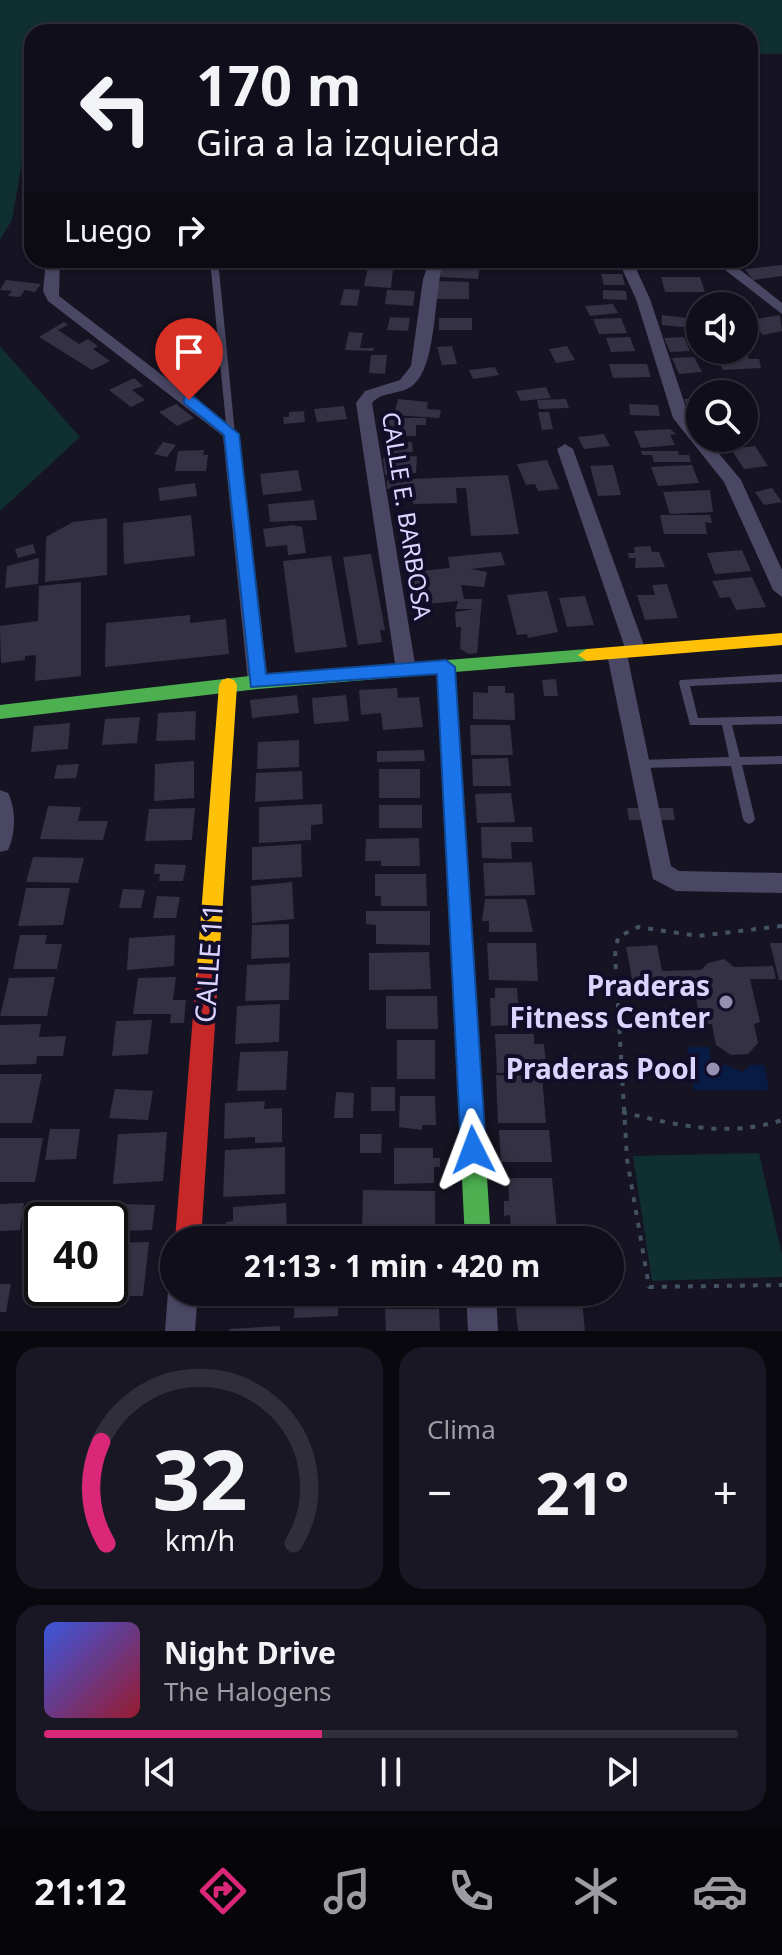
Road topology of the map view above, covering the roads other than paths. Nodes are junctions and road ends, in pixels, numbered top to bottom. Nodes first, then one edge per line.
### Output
1 (52, 268) edge
2 (215, 268) edge
3 (434, 268) edge
4 (629, 268) edge
5 (729, 268) edge
6 (782, 310) edge
7 (231, 434) junction
8 (565, 449) dead end
9 (782, 590) edge
10 (782, 639) edge
11 (626, 652) junction
12 (446, 667) junction
13 (406, 670) junction
14 (782, 678) edge
15 (258, 682) junction
16 (228, 685) junction
17 (0, 712) edge
18 (782, 720) edge
19 (726, 722) junction
20 (782, 760) edge
21 (736, 762) junction
22 (640, 764) junction
23 (0, 799) edge
24 (749, 819) dead end
25 (0, 843) edge
26 (782, 883) edge
27 (189, 1226) edge
28 (477, 1226) edge
29 (182, 1306) edge
30 (482, 1306) edge
31 (180, 1331) edge
32 (483, 1331) edge

1 - 7 street
2 - 7 lane
3 - 13 street, CALLE E. BARBOSA
4 - 9 street
5 - 6 street
7 - 15 street
8 - 11 street
10 - 11 street
11 - 12 street
11 - 22 street
12 - 13 street
12 - 28 street
13 - 15 street
14 - 19 lane
15 - 16 street
16 - 17 street
16 - 27 street, CALLE 11
18 - 19 lane
19 - 21 lane
20 - 21 lane
21 - 22 lane
21 - 24 lane
22 - 26 street
23 - 25 street
29 - 31 street
30 - 32 street

